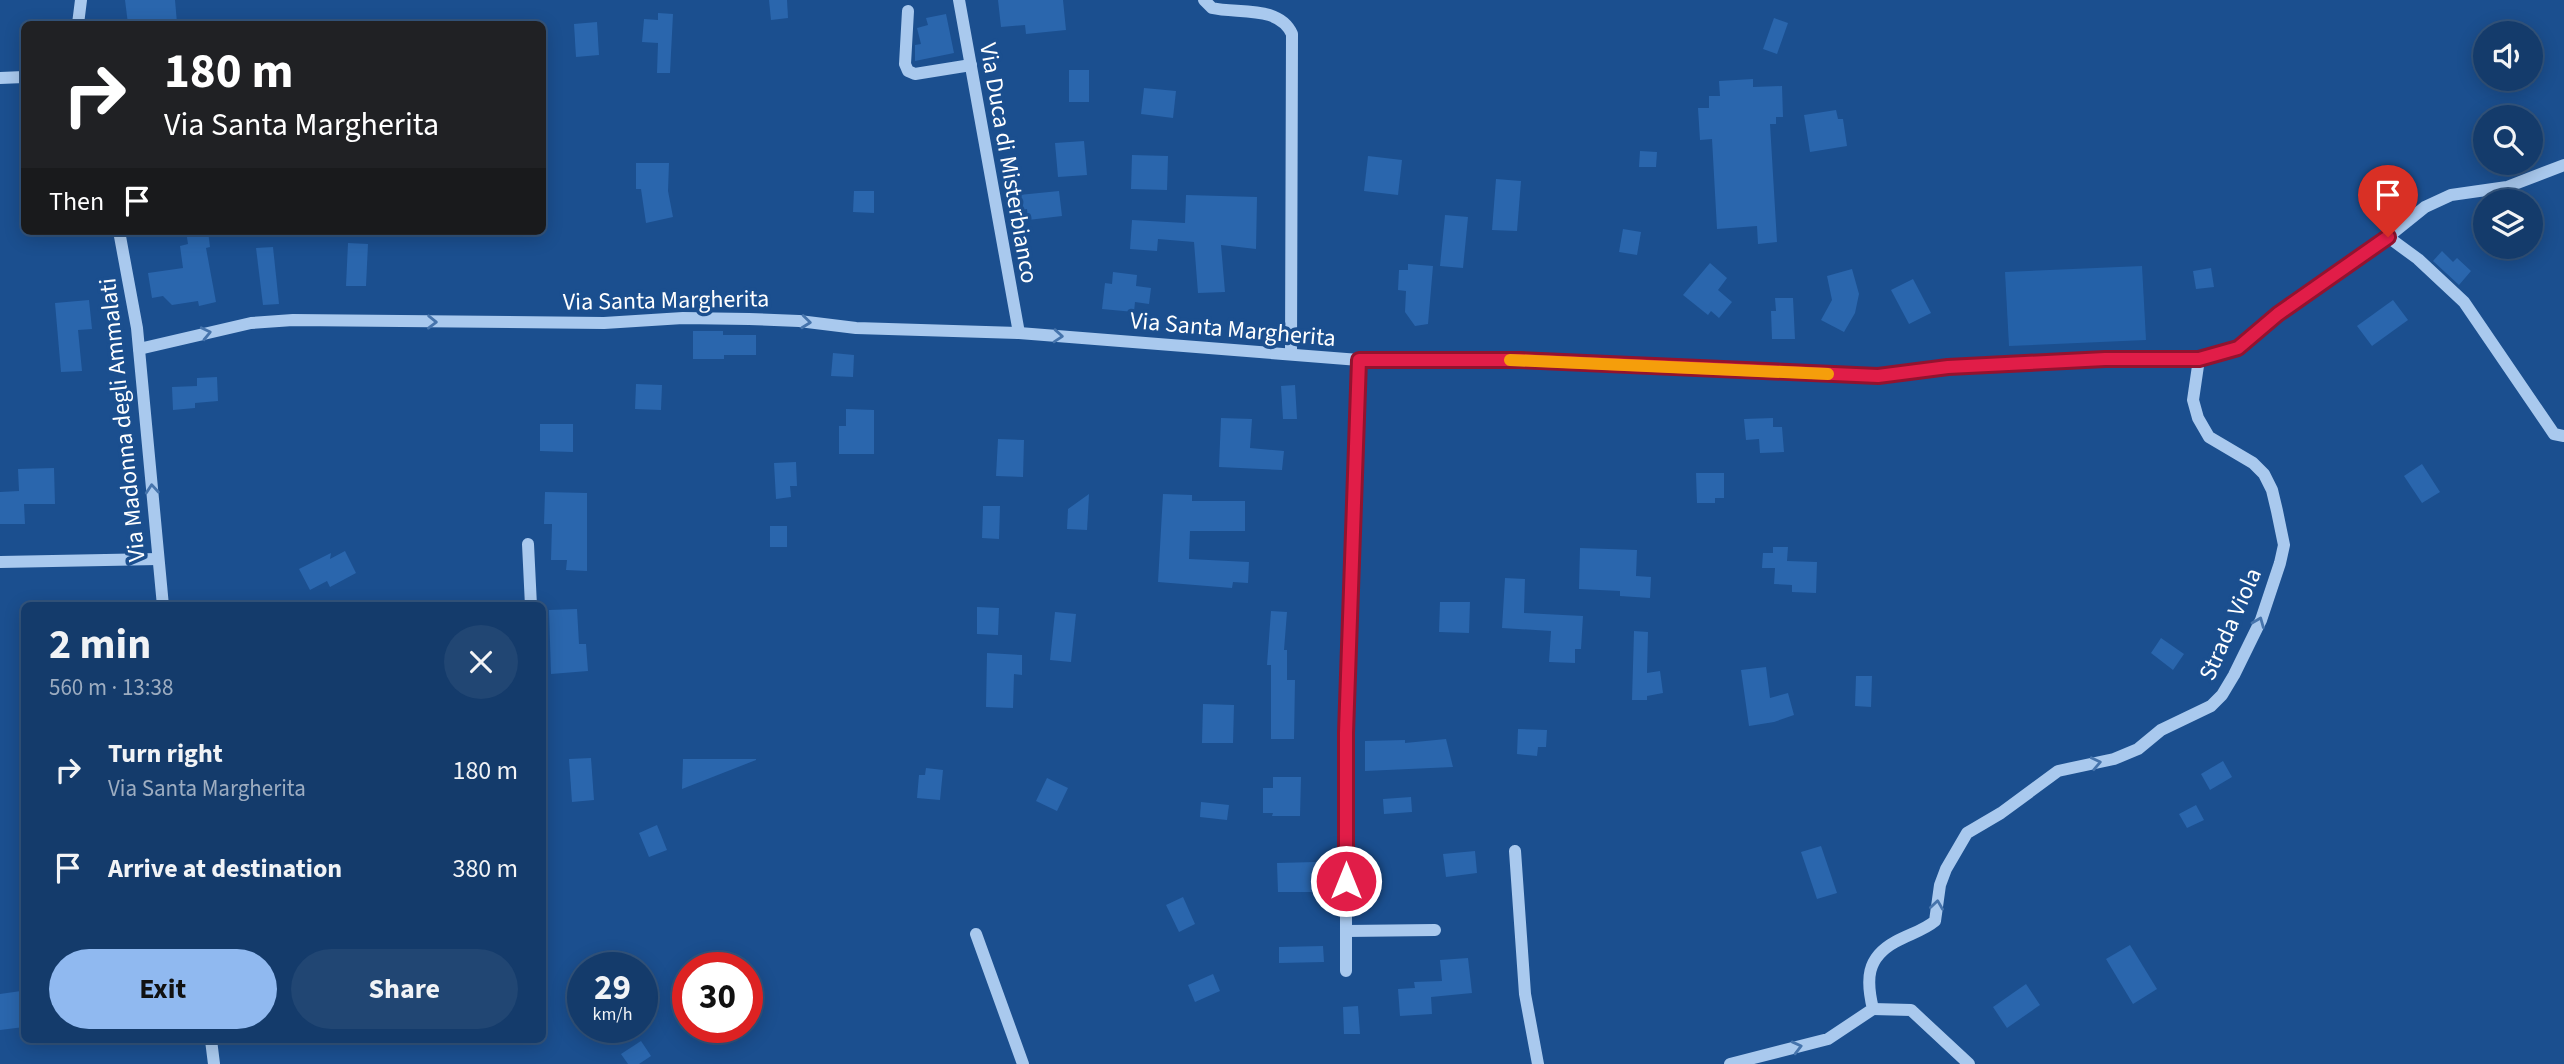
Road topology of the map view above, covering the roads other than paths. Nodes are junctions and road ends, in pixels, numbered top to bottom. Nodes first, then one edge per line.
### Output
1 (81, 0) edge
2 (959, 0) edge
3 (1205, 0) edge
4 (908, 11) dead end
5 (78, 21) edge
6 (971, 65) junction
7 (21, 77) edge
8 (0, 78) edge
9 (2564, 166) edge
10 (121, 235) edge
11 (2388, 237) junction
12 (1019, 333) junction
13 (139, 349) junction
14 (1291, 353) junction
15 (2199, 359) junction
16 (1359, 360) junction
17 (2564, 436) edge
18 (528, 544) dead end
19 (158, 559) junction
20 (0, 562) edge
21 (163, 602) edge
22 (531, 602) edge
23 (1515, 850) dead end
24 (1435, 930) dead end
25 (1346, 931) junction
26 (976, 934) dead end
27 (1346, 971) dead end
28 (1873, 1009) junction
29 (211, 1043) edge
30 (214, 1064) edge
31 (1023, 1064) edge
32 (1538, 1064) edge
33 (1730, 1064) edge
34 (1969, 1064) edge

1 - 5 street
2 - 6 street, Via Duca di Misterbianco
3 - 14 street
4 - 6 street
6 - 12 street, Via Duca di Misterbianco
7 - 8 street
9 - 11 street, Via Santa Margherita
10 - 13 street, Via Madonna degli Ammalati
11 - 15 street, Via Santa Margherita
11 - 17 street
13 -> 12 street, Via Santa Margherita
12 -> 14 street, Via Santa Margherita
19 -> 13 street, Via Madonna degli Ammalati
14 - 16 street, Via Santa Margherita
15 - 16 street, Via Santa Margherita
28 -> 15 street, Strada Viola
16 - 25 street
18 - 22 street
19 - 20 street
19 - 21 street, Via Madonna degli Ammalati
23 - 32 street
24 - 25 street
25 - 27 street
26 - 31 street
33 -> 28 street
28 - 34 street
29 - 30 street

